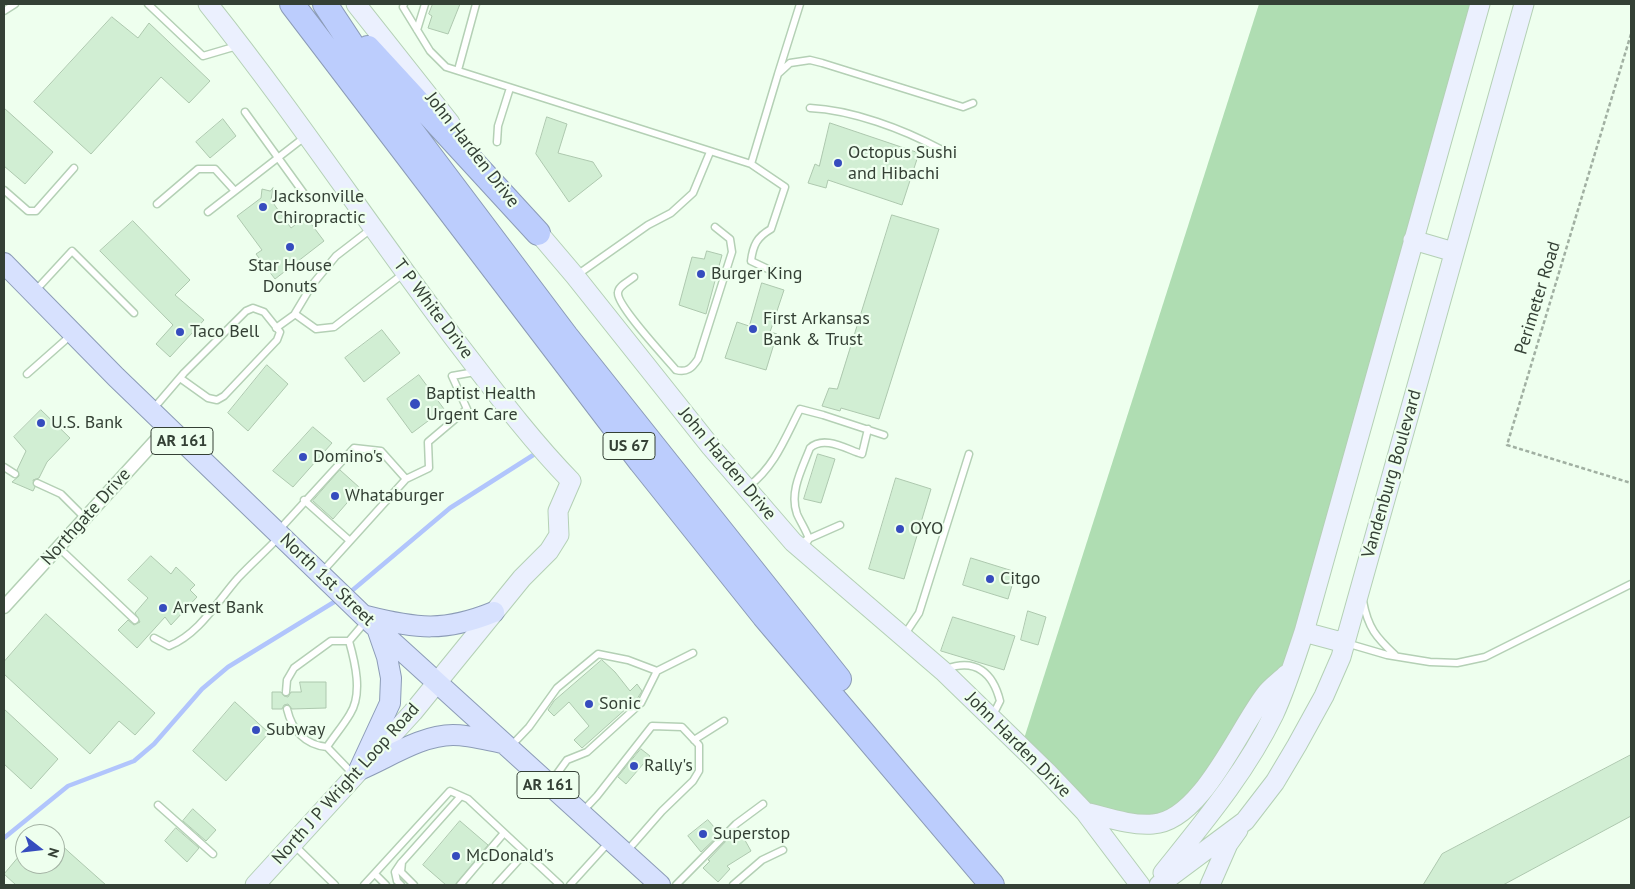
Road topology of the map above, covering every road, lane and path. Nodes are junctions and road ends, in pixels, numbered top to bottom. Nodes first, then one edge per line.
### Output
1 (15, 4) edge
2 (148, 4) edge
3 (208, 4) edge
4 (292, 4) edge
5 (326, 4) edge
6 (356, 4) edge
7 (404, 4) edge
8 (425, 4) edge
9 (476, 4) edge
10 (800, 4) edge
11 (1480, 4) edge
12 (1524, 4) edge
13 (4, 11) edge
14 (417, 30) junction
15 (1631, 34) edge
16 (240, 44) junction
17 (458, 70) junction
18 (778, 74) junction
19 (510, 88) junction
20 (973, 103) dead end
21 (810, 108) dead end
22 (245, 112) dead end
23 (307, 136) junction
24 (496, 142) dead end
25 (940, 149) dead end
26 (710, 152) junction
27 (277, 157) junction
28 (751, 164) junction
29 (74, 168) dead end
30 (4, 190) edge
31 (234, 190) junction
32 (306, 195) dead end
33 (157, 204) dead end
34 (208, 212) dead end
35 (372, 228) junction
36 (715, 228) dead end
37 (538, 233) junction
38 (1414, 240) junction
39 (1454, 252) junction
40 (4, 263) edge
41 (770, 270) dead end
42 (405, 272) junction
43 (575, 276) junction
44 (634, 278) dead end
45 (33, 293) junction
46 (134, 314) dead end
47 (295, 314) junction
48 (276, 328) junction
49 (73, 333) junction
50 (479, 371) junction
51 (27, 374) dead end
52 (180, 378) junction
53 (152, 411) junction
54 (168, 427) junction
55 (868, 428) junction
56 (884, 435) dead end
57 (969, 454) dead end
58 (4, 467) edge
59 (15, 474) dead end
60 (406, 479) junction
61 (37, 483) dead end
62 (1631, 483) edge
63 (746, 488) junction
64 (304, 500) junction
65 (85, 518) junction
66 (840, 525) dead end
67 (278, 534) junction
68 (350, 541) junction
69 (801, 543) junction
70 (58, 547) junction
71 (320, 574) junction
72 (1363, 579) junction
73 (1631, 584) edge
74 (4, 607) edge
75 (494, 612) junction
76 (135, 620) dead end
77 (369, 621) junction
78 (1304, 632) junction
79 (154, 638) dead end
80 (903, 638) junction
81 (349, 641) junction
82 (1345, 643) junction
83 (694, 653) dead end
84 (1396, 656) junction
85 (1292, 670) junction
86 (657, 671) junction
87 (943, 671) junction
88 (437, 683) junction
89 (286, 692) dead end
90 (287, 709) dead end
91 (991, 718) junction
92 (724, 721) dead end
93 (694, 740) junction
94 (505, 745) junction
95 (327, 747) junction
96 (357, 773) junction
97 (549, 785) junction
98 (461, 796) junction
99 (762, 804) dead end
100 (158, 805) dead end
101 (1085, 812) junction
102 (580, 813) junction
103 (1245, 821) junction
104 (504, 833) junction
105 (610, 841) junction
106 (292, 843) junction
107 (783, 850) dead end
108 (525, 853) junction
109 (213, 854) dead end
110 (625, 854) junction
111 (402, 862) junction
112 (375, 874) junction
113 (993, 879) edge
114 (255, 885) edge
115 (333, 885) edge
116 (364, 885) edge
117 (386, 885) edge
118 (401, 885) edge
119 (414, 885) edge
120 (460, 885) edge
121 (496, 885) edge
122 (560, 885) edge
123 (570, 885) edge
124 (660, 885) edge
125 (676, 885) edge
126 (733, 885) edge
127 (1140, 885) edge
128 (1154, 885) edge
129 (1158, 885) edge
130 (1210, 885) edge

1 - 13 lane
2 - 16 lane
3 - 16 main road, T P White Drive
4 - 113 highway, US 67
5 - 37 highway
5 - 113 highway, US 67
6 - 37 main road, John Harden Drive
7 - 14 lane
8 - 14 lane
9 - 17 lane
10 - 18 lane
11 - 38 main road
12 - 39 main road, Vandenburg Boulevard
14 - 17 lane
15 - 62 path, Perimeter Road
16 - 23 main road, T P White Drive
17 - 19 lane
18 - 20 lane
18 - 28 lane
19 - 24 lane
19 - 26 lane
21 - 25 lane
22 - 27 lane
23 - 27 lane
23 - 35 main road, T P White Drive
26 - 28 lane
26 - 43 lane
27 - 31 lane
27 - 32 lane
28 - 41 lane
29 - 30 lane
31 - 33 lane
31 - 34 lane
35 - 42 main road, T P White Drive
35 - 47 lane
36 - 44 lane
37 - 43 main road, John Harden Drive
38 - 39 main road
38 - 78 main road
39 - 72 main road, Vandenburg Boulevard
40 - 45 main road, North 1st Street / AR 161
42 - 47 lane
42 - 50 main road, T P White Drive
43 - 63 main road, John Harden Drive
45 - 46 lane
45 - 49 main road, North 1st Street / AR 161
47 - 48 lane
48 - 52 lane
48 - 52 lane
49 - 51 lane
49 - 53 main road, North 1st Street / AR 161
50 - 60 lane
50 - 75 main road, T P White Drive
52 - 53 lane
53 - 54 main road, North 1st Street / AR 161
54 - 65 street, Northgate Drive
54 - 67 main road, North 1st Street / AR 161
55 - 56 lane
55 - 63 lane
55 - 69 lane
57 - 80 lane
58 - 59 lane
60 - 64 lane
60 - 68 lane
61 - 65 lane
63 - 69 main road, John Harden Drive
64 - 67 lane
64 - 68 lane
65 - 70 street, Northgate Drive
66 - 69 lane
67 - 71 main road, North 1st Street / AR 161
67 - 79 lane
68 - 71 lane
69 - 80 main road, John Harden Drive
70 - 74 street, Northgate Drive
70 - 76 lane
71 - 77 main road, North 1st Street / AR 161
72 - 82 main road, Vandenburg Boulevard
72 - 84 lane
73 - 84 lane
75 - 77 main road
75 - 88 main road, T P White Drive
77 - 81 lane
77 - 88 main road, North 1st Street / AR 161
77 - 96 main road
78 - 82 main road
78 - 85 main road
80 - 87 main road, John Harden Drive
81 - 89 lane
81 - 95 lane
82 - 84 lane
82 - 103 main road, Vandenburg Boulevard
83 - 86 lane
85 - 101 main road
85 - 128 main road
86 - 94 lane
86 - 97 lane
87 - 91 main road, John Harden Drive
87 - 91 lane
88 - 94 main road, North 1st Street / AR 161
88 - 96 main road, North J P Wright Loop Road
90 - 95 lane
91 - 101 main road, John Harden Drive
92 - 93 lane
93 - 102 lane
93 - 110 lane
94 - 96 main road
94 - 97 main road, North 1st Street / AR 161
95 - 96 lane
96 - 106 main road, North J P Wright Loop Road
97 - 102 main road, North 1st Street / AR 161
98 - 104 lane
98 - 111 lane
98 - 112 lane
99 - 125 lane
100 - 109 lane
101 - 127 main road, John Harden Drive
102 - 105 main road, North 1st Street / AR 161
103 - 129 main road, Vandenburg Boulevard
103 - 130 main road
104 - 108 lane
104 - 120 lane
105 - 110 main road, North 1st Street / AR 161
105 - 123 lane
106 - 114 main road, North J P Wright Loop Road
106 - 115 lane
107 - 126 lane
108 - 121 lane
108 - 122 lane
110 - 124 main road, North 1st Street / AR 161
111 - 118 lane
111 - 119 lane
112 - 116 lane
112 - 117 lane

